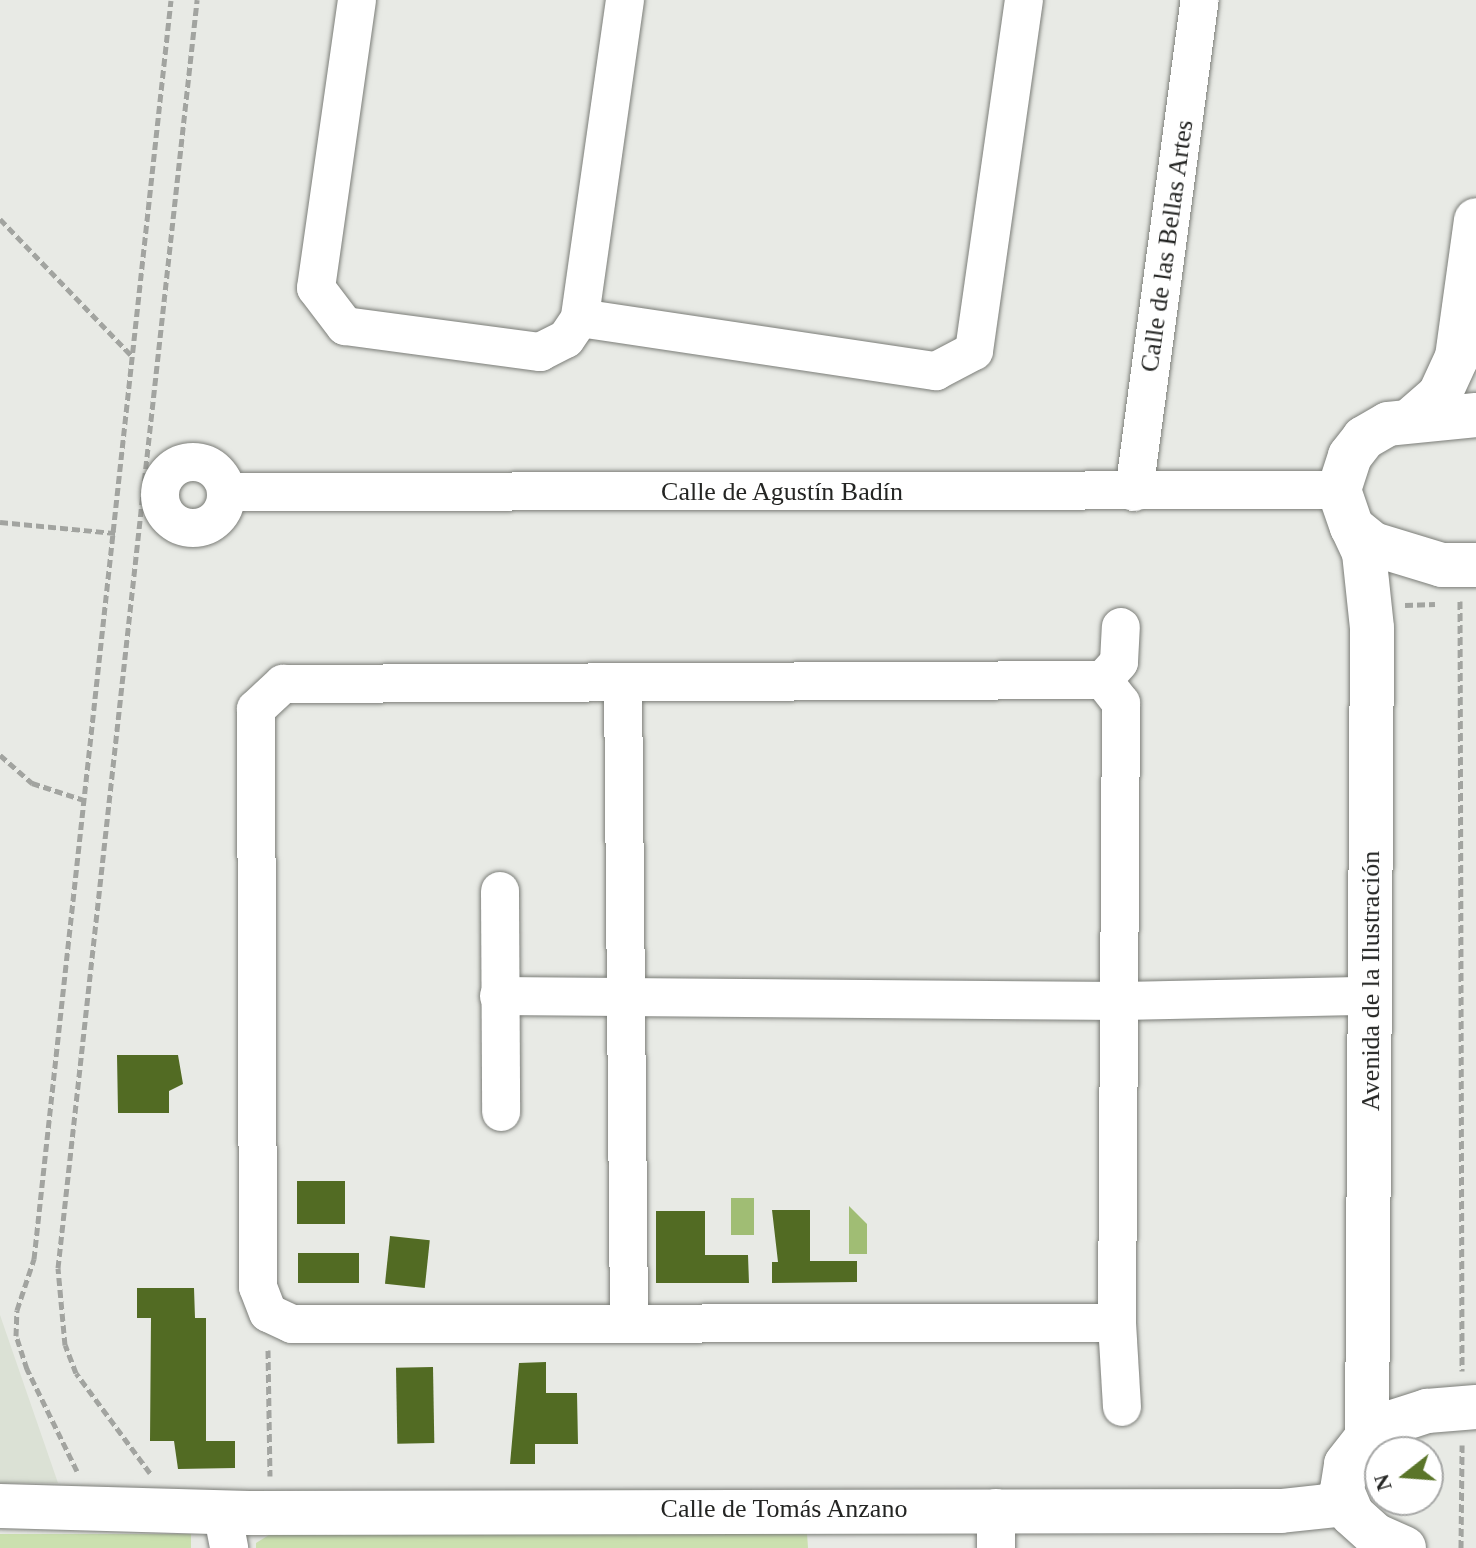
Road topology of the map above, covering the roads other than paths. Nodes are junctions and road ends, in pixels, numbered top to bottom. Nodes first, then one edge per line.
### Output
1 (357, 0) edge
2 (625, 0) edge
3 (1024, 0) edge
4 (1200, 0) edge
5 (1476, 220) edge
6 (580, 318) junction
7 (1476, 415) edge
8 (1414, 417) junction
9 (152, 492) road end
10 (1134, 492) junction
11 (1346, 509) junction
12 (1468, 565) edge
13 (1121, 627) dead end
14 (1103, 680) junction
15 (623, 682) junction
16 (500, 891) dead end
17 (499, 996) junction
18 (1370, 996) junction
19 (624, 997) junction
20 (1122, 1001) junction
21 (501, 1112) dead end
22 (629, 1323) junction
23 (1117, 1323) junction
24 (1122, 1407) dead end
25 (1469, 1407) edge
26 (1367, 1436) edge
27 (1369, 1436) edge
28 (1364, 1441) edge
29 (0, 1506) edge
30 (1355, 1525) edge
31 (996, 1528) edge
32 (225, 1529) edge
33 (1404, 1548) edge

1 - 6 street
2 - 6 street
3 - 6 street
4 - 10 street, Calle de las Bellas Artes
5 - 8 street
7 - 8 street
8 - 11 street
9 - 10 street, Calle de Agustín Badín
10 - 11 street, Calle de Agustín Badín
11 - 12 street
11 - 18 street, Avenida de la Ilustración
13 - 14 street
14 - 15 street
14 - 20 street
15 - 19 street
15 - 22 street
16 - 17 street
17 - 19 street
17 - 21 street
18 - 20 street
18 - 26 street, Avenida de la Ilustración
19 - 20 street
19 - 22 street
20 - 23 street
22 - 23 street
23 - 24 street
25 - 27 street
28 - 30 street
29 - 32 street, Calle de Tomás Anzano
30 - 31 street, Calle de Tomás Anzano
30 - 33 street
31 - 32 street, Calle de Tomás Anzano

